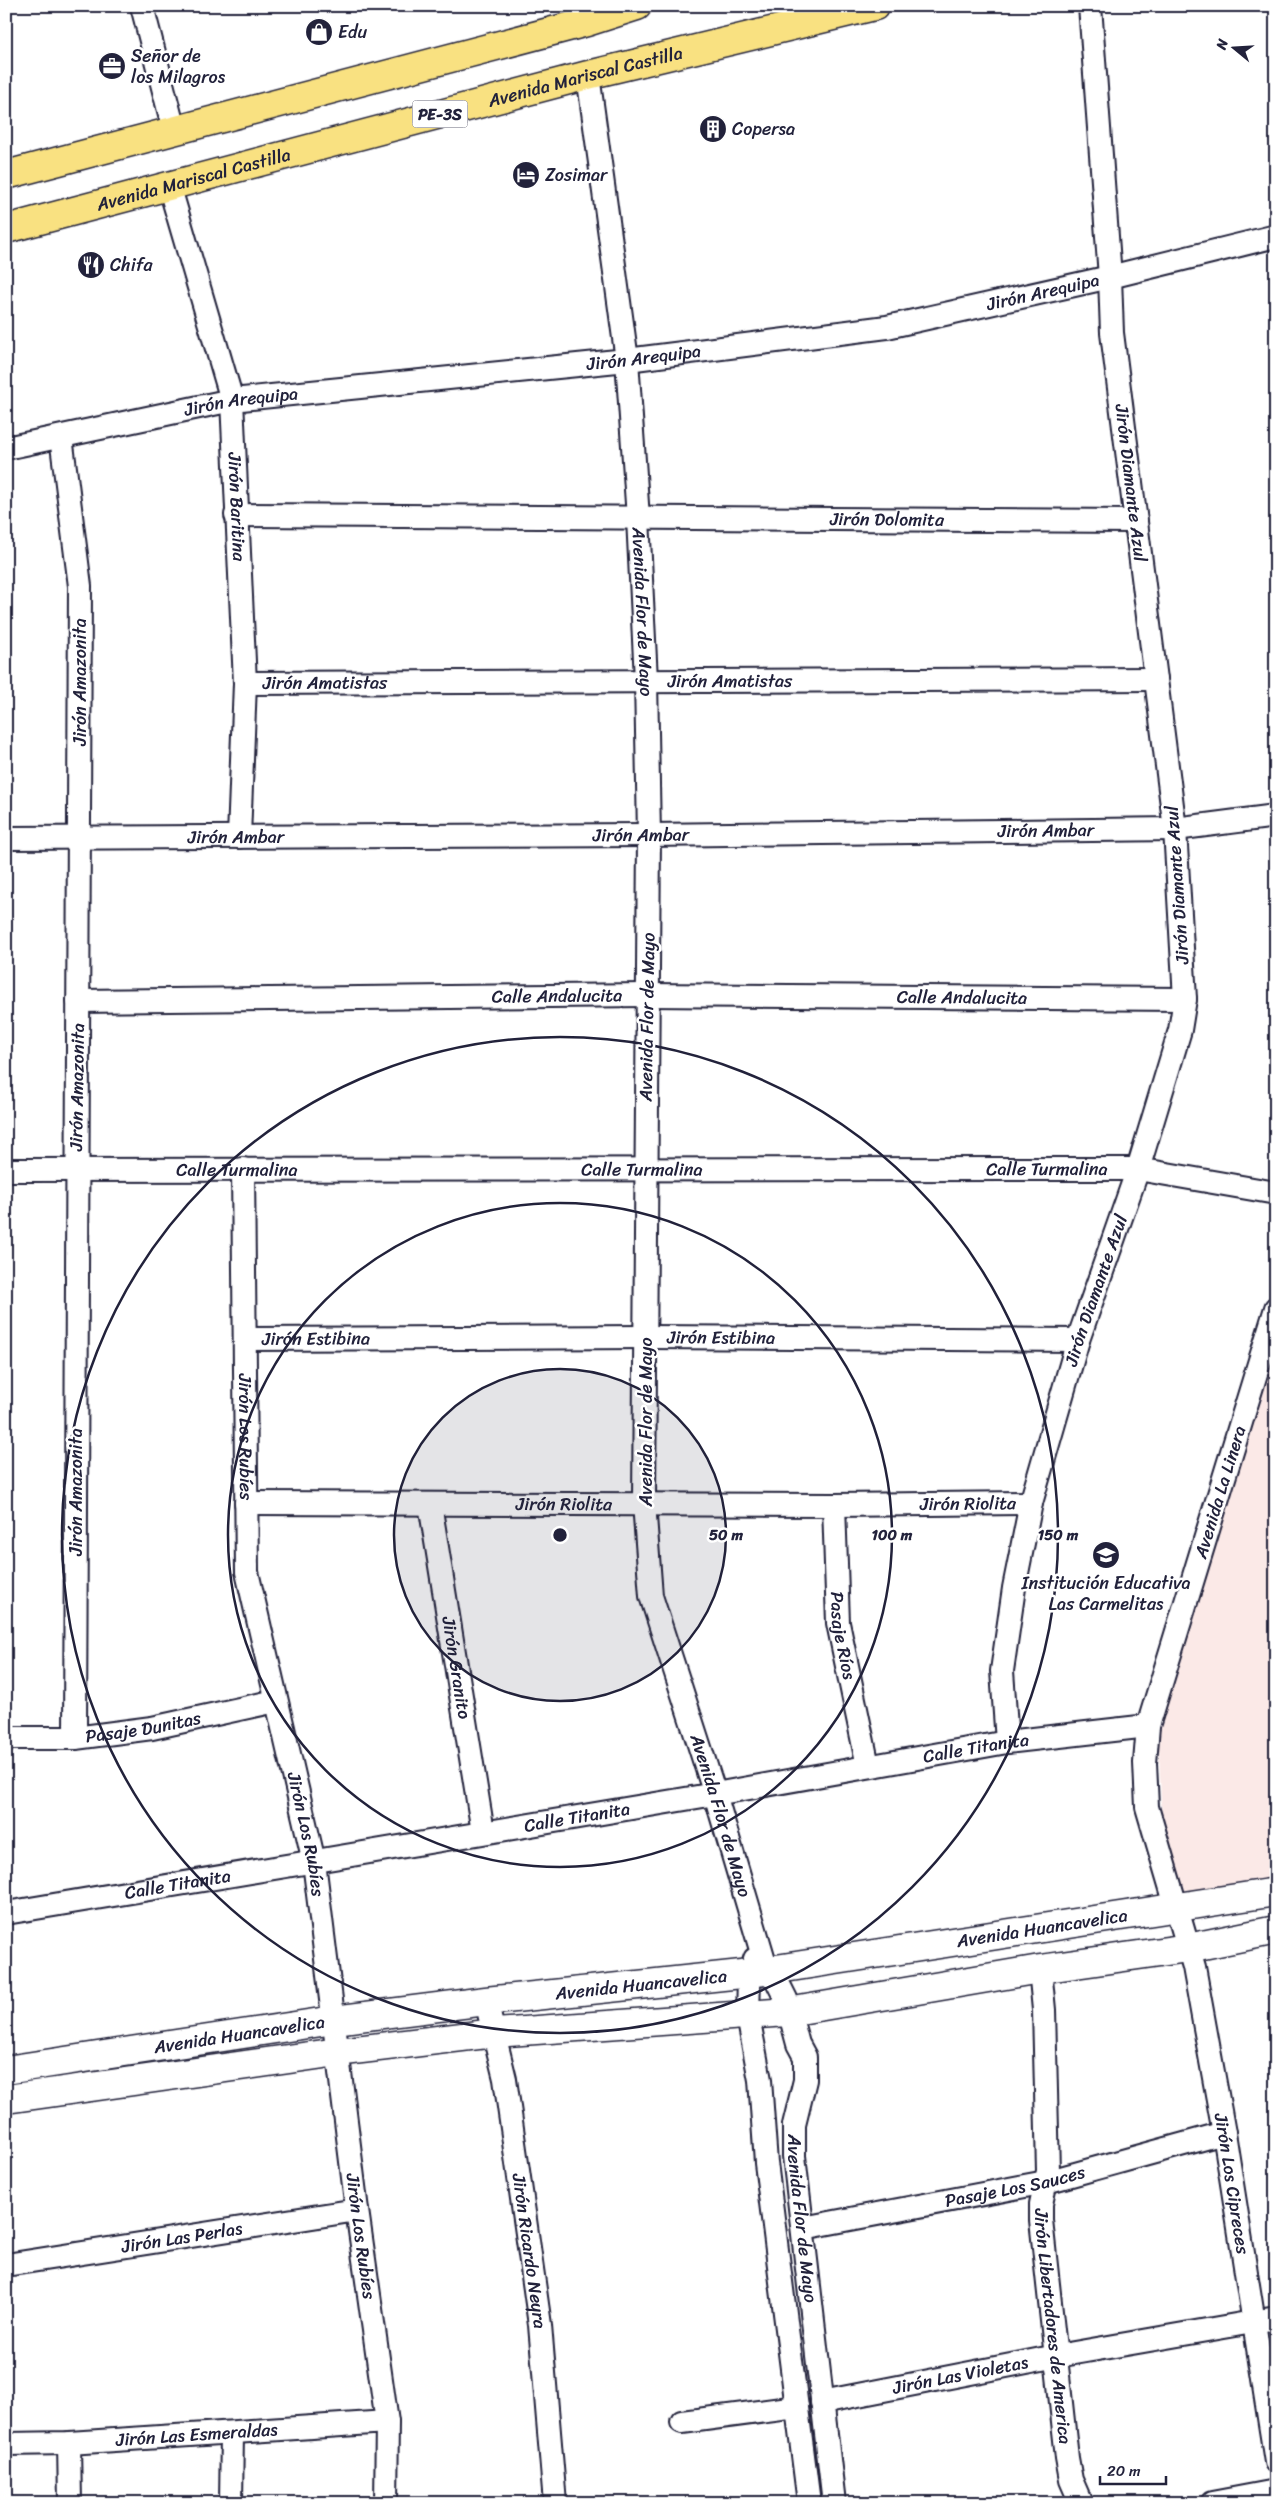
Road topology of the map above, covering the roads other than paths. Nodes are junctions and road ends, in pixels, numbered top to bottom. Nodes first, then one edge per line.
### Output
1 (142, 6) edge
2 (637, 6) edge
3 (875, 6) edge
4 (1090, 6) edge
5 (588, 75) junction
6 (174, 130) junction
7 (6, 175) edge
8 (169, 185) junction
9 (6, 229) edge
10 (1276, 236) edge
11 (1110, 277) junction
12 (627, 360) junction
13 (232, 400) junction
14 (61, 437) junction
15 (6, 448) edge
16 (236, 515) junction
17 (638, 518) junction
18 (1136, 521) junction
19 (1156, 679) junction
20 (646, 680) junction
21 (245, 683) junction
22 (1276, 816) edge
23 (1174, 829) junction
24 (649, 835) junction
25 (80, 836) junction
26 (239, 837) junction
27 (6, 838) edge
28 (646, 995) junction
29 (1185, 999) junction
30 (78, 1001) junction
31 (1138, 1168) junction
32 (243, 1169) junction
33 (6, 1170) edge
34 (76, 1170) junction
35 (645, 1170) junction
36 (1276, 1193) edge
37 (1276, 1308) edge
38 (647, 1337) junction
39 (245, 1340) junction
40 (1078, 1340) junction
41 (246, 1503) junction
42 (644, 1503) junction
43 (1031, 1503) junction
44 (430, 1504) junction
45 (834, 1505) junction
46 (276, 1701) junction
47 (1148, 1726) junction
48 (6, 1738) edge
49 (75, 1738) junction
50 (1006, 1742) junction
51 (868, 1766) junction
52 (715, 1794) junction
53 (483, 1832) junction
54 (314, 1862) junction
55 (1276, 1892) edge
56 (1175, 1909) junction
57 (6, 1913) edge
58 (1276, 1930) edge
59 (1188, 1948) junction
60 (759, 1963) junction
61 (1040, 1968) junction
62 (486, 2001) junction
63 (788, 2012) junction
64 (748, 2016) junction
65 (334, 2020) junction
66 (495, 2033) junction
67 (338, 2052) junction
68 (6, 2070) edge
69 (6, 2099) edge
70 (1224, 2133) junction
71 (1046, 2182) junction
72 (357, 2210) junction
73 (803, 2228) junction
74 (6, 2265) edge
75 (1276, 2318) edge
76 (1253, 2322) junction
77 (1057, 2356) junction
78 (822, 2402) junction
79 (797, 2407) junction
80 (387, 2422) junction
81 (682, 2422) dead end
82 (232, 2433) junction
83 (6, 2444) edge
84 (69, 2444) junction
85 (1276, 2462) edge
86 (1276, 2491) edge
87 (70, 2503) edge
88 (231, 2503) edge
89 (386, 2503) edge
90 (555, 2503) edge
91 (809, 2503) edge
92 (834, 2503) edge
93 (1081, 2503) edge
94 (1212, 2503) edge

1 - 6 street
2 - 6 highway
3 - 5 highway, Avenida Mariscal Castilla / PE-3S
4 - 11 street, Jirón Diamante Azul
5 - 8 highway, Avenida Mariscal Castilla / PE-3S
5 - 12 street, Avenida Flor de Mayo
6 - 7 highway
8 - 9 highway, Avenida Mariscal Castilla / PE-3S
8 - 13 street, Jirón Baritina
10 - 11 street, Jirón Arequipa
11 - 12 street, Jirón Arequipa
11 - 18 street, Jirón Diamante Azul
12 - 13 street, Jirón Arequipa
12 - 17 street, Avenida Flor de Mayo
13 - 14 street, Jirón Arequipa
13 - 16 street, Jirón Baritina
14 - 15 street, Jirón Arequipa
14 - 25 street, Jirón Amazonita
16 - 17 street, Jirón Dolomita
16 - 21 street, Jirón Baritina
17 - 18 street, Jirón Dolomita
17 - 20 street, Avenida Flor de Mayo
18 - 19 street, Jirón Diamante Azul
19 - 20 street, Jirón Amatistas
19 - 23 street, Jirón Diamante Azul
20 - 21 street, Jirón Amatistas
20 - 24 street, Avenida Flor de Mayo
21 - 26 street, Jirón Baritina
22 - 23 street, Jirón Ambar
23 - 24 street, Jirón Ambar
23 - 29 street, Jirón Diamante Azul
24 - 26 street, Jirón Ambar
24 - 28 street, Avenida Flor de Mayo
25 - 26 street, Jirón Ambar
25 - 27 street, Jirón Ambar
25 - 30 street, Jirón Amazonita
28 - 29 street, Calle Andalucita
28 - 30 street, Calle Andalucita
28 - 35 street, Avenida Flor de Mayo
29 - 31 street, Jirón Diamante Azul
30 - 34 street, Jirón Amazonita
31 - 35 street, Calle Turmalina
31 - 36 street, Calle Turmalina
31 - 40 street, Jirón Diamante Azul
32 - 34 street, Calle Turmalina
32 - 35 street, Calle Turmalina
32 - 39 street, Jirón Los Rubíes
33 - 34 street, Calle Turmalina
34 - 49 street, Jirón Amazonita
35 - 38 street, Avenida Flor de Mayo
37 - 47 street, Avenida La Linera
38 - 39 street, Jirón Estibina
38 - 40 street, Jirón Estibina
38 - 42 street, Avenida Flor de Mayo
39 - 41 street, Jirón Los Rubíes
40 - 43 street, Jirón Diamante Azul
41 - 44 street, Jirón Riolita
41 - 46 street, Jirón Los Rubíes
42 - 44 street, Jirón Riolita
42 - 45 street, Jirón Riolita
42 - 52 street, Avenida Flor de Mayo
43 - 45 street, Jirón Riolita
43 - 50 street, Jirón Diamante Azul
44 - 53 street, Jirón Granito
45 - 51 street, Pasaje Ríos
46 - 49 street, Pasaje Dunitas
46 - 54 street, Jirón Los Rubíes
47 - 50 street, Calle Titanita
47 - 56 street, Avenida La Linera
48 - 49 street, Pasaje Dunitas
50 - 51 street, Calle Titanita
51 - 52 street, Calle Titanita
52 - 53 street, Calle Titanita
52 - 60 street, Avenida Flor de Mayo
53 - 54 street, Calle Titanita
54 - 57 street, Calle Titanita
54 - 65 street, Jirón Los Rubíes
55 - 56 main road, Avenida Huancavelica
56 - 59 street, Jirón Los Cipreces
56 - 60 main road, Avenida Huancavelica
58 - 59 main road, Avenida Huancavelica
59 - 61 main road, Avenida Huancavelica
59 - 70 street, Jirón Los Cipreces
60 - 62 main road, Avenida Huancavelica
60 - 63 street, Avenida Flor de Mayo
60 - 64 street, Avenida Flor de Mayo
61 - 63 main road, Avenida Huancavelica
61 - 71 street, Jirón Libertadores de America
62 - 65 main road, Avenida Huancavelica
62 - 66 street, Jirón Ricardo Neyra
63 - 64 main road, Avenida Huancavelica
63 - 73 street, Avenida Flor de Mayo
64 - 66 main road, Avenida Huancavelica
64 - 79 street, Avenida Flor de Mayo
65 - 67 street, Jirón Los Rubíes
65 - 68 main road, Avenida Huancavelica
66 - 67 main road, Avenida Huancavelica
66 - 90 street, Jirón Ricardo Neyra
67 - 69 main road, Avenida Huancavelica
67 - 72 street, Jirón Los Rubíes
70 - 71 street, Pasaje Los Sauces
70 - 76 street, Jirón Los Cipreces
71 - 73 street, Pasaje Los Sauces
71 - 77 street, Jirón Libertadores de America
72 - 74 street, Jirón Las Perlas
72 - 80 street, Jirón Los Rubíes
73 - 78 street, Avenida Flor de Mayo
75 - 76 street, Jirón Las Violetas
76 - 77 street, Jirón Las Violetas
76 - 85 street, Jirón Los Cipreces
77 - 78 street, Jirón Las Violetas
77 - 93 street, Jirón Libertadores de America
78 - 92 street, Avenida Flor de Mayo
79 - 81 street
79 - 91 street, Avenida Flor de Mayo
80 - 82 street, Jirón Las Esmeraldas
80 - 89 street, Jirón Los Rubíes
82 - 84 street, Jirón Las Esmeraldas
82 - 88 street
83 - 84 street, Jirón Las Esmeraldas
84 - 87 street
86 - 94 street

